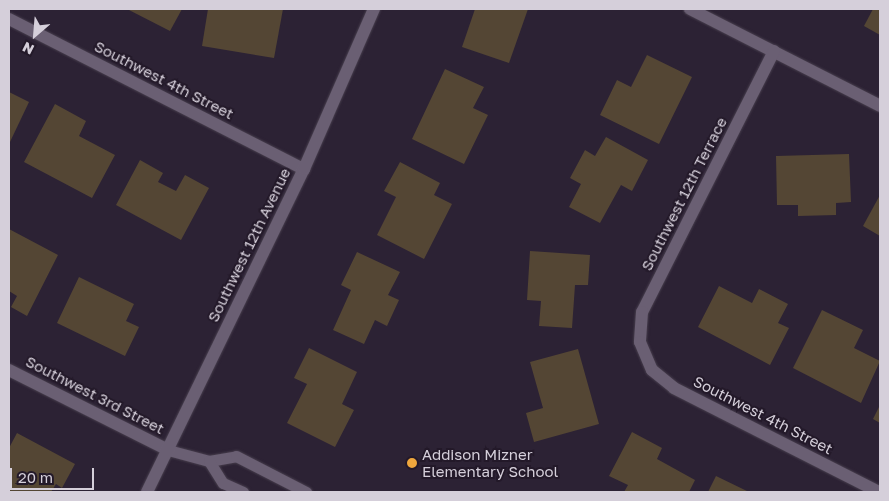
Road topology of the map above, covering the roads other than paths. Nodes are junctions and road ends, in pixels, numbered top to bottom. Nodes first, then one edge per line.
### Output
1 (374, 9) edge
2 (690, 9) edge
3 (9, 19) edge
4 (774, 51) junction
5 (880, 106) edge
6 (304, 169) junction
7 (645, 354) joint
8 (9, 370) edge
9 (168, 450) junction
10 (209, 461) junction
11 (147, 492) edge
12 (243, 492) edge
13 (306, 492) edge
14 (879, 492) edge

1 - 6 street, Southwest 12th Avenue
2 - 4 street
3 - 6 street, Southwest 4th Street
4 - 5 street
4 - 7 street, Southwest 12th Terrace
6 - 9 street, Southwest 12th Avenue
7 - 14 street, Southwest 4th Street
8 - 9 street, Southwest 3rd Street
9 - 10 lane
9 - 11 street, Southwest 12th Avenue
10 - 12 lane
10 - 13 lane

